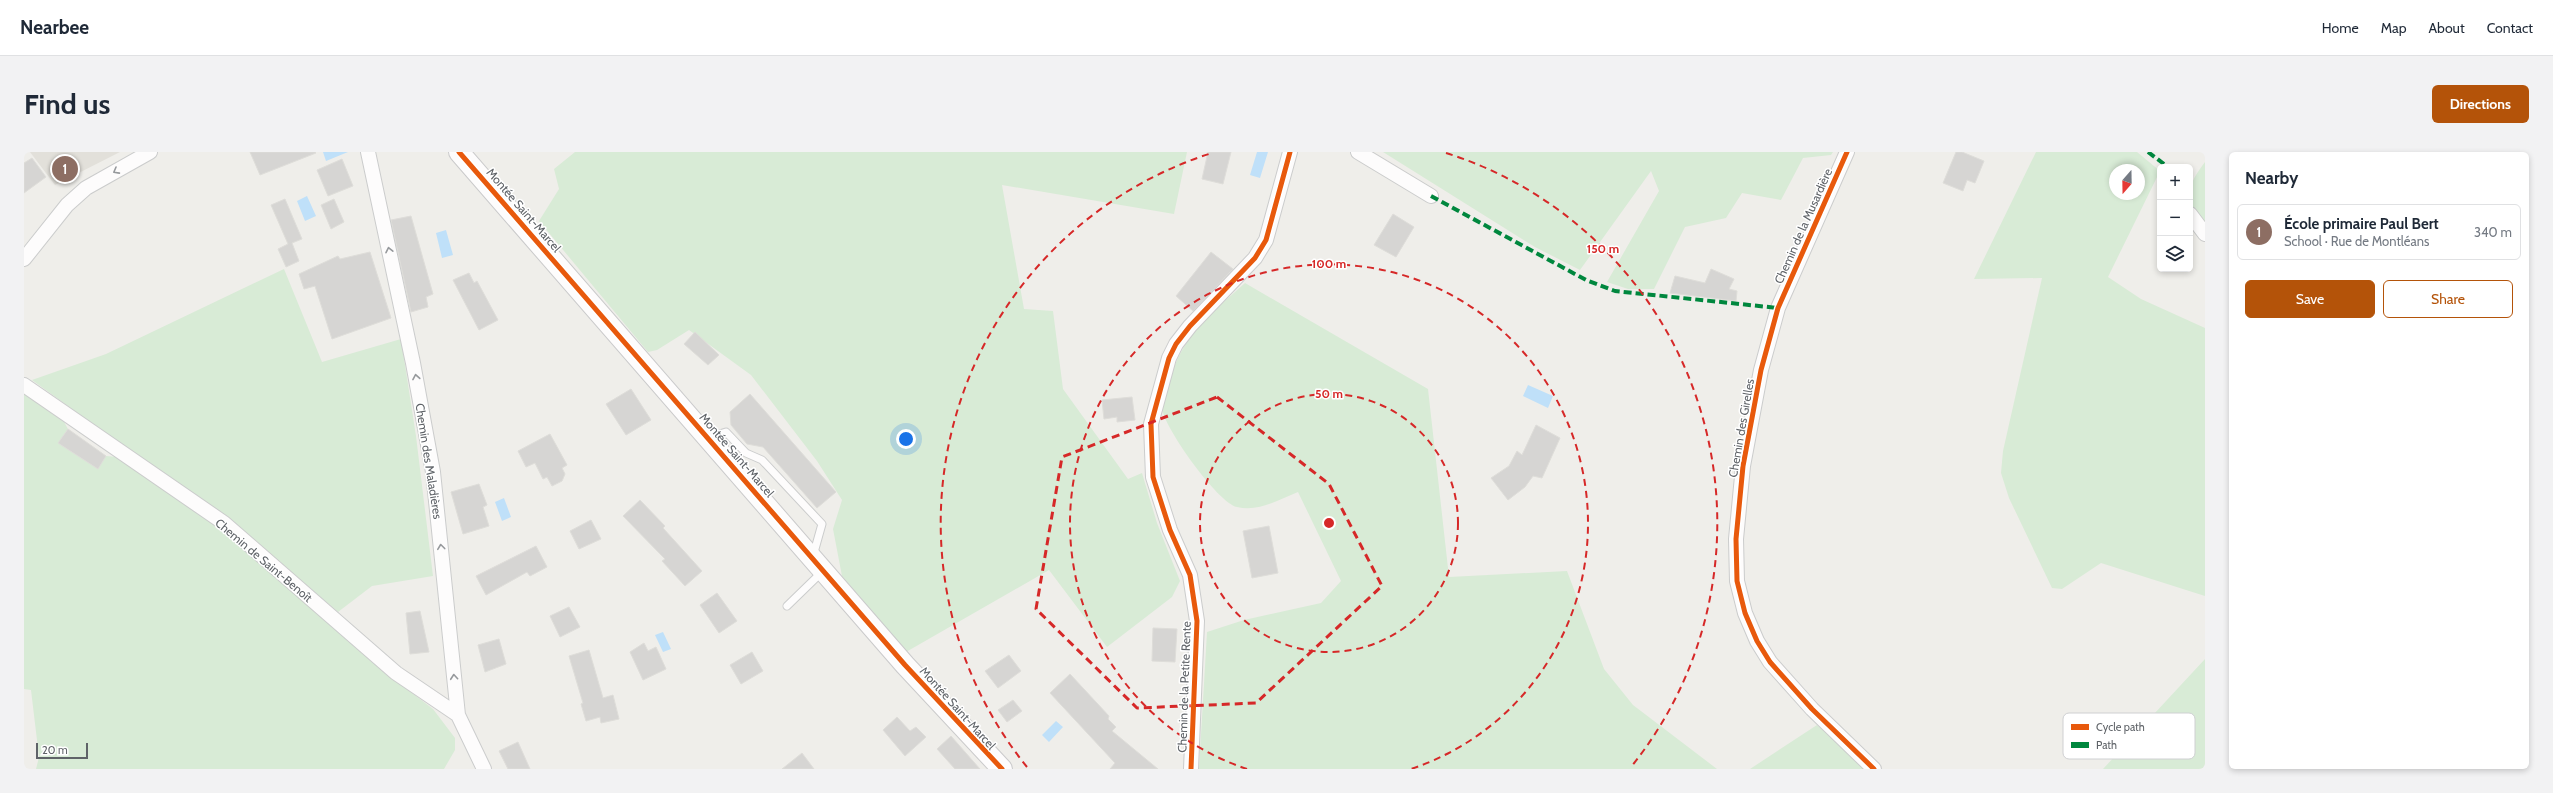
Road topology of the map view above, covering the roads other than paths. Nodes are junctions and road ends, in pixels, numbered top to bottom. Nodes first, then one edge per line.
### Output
1 (150, 152) edge
2 (368, 152) edge
3 (459, 152) edge
4 (1290, 152) edge
5 (1358, 152) edge
6 (1847, 152) edge
7 (1431, 196) dead end
8 (2193, 218) edge
9 (2205, 234) edge
10 (24, 259) edge
11 (1778, 308) joint
12 (24, 385) edge
13 (708, 438) junction
14 (818, 565) junction
15 (787, 606) dead end
16 (458, 715) junction
17 (484, 769) edge
18 (1002, 769) edge
19 (1191, 769) edge
20 (1874, 769) edge

1 -> 10 street
16 -> 2 street, Chemin des Maladières
3 - 13 main road, Montée Saint-Marcel
4 - 19 street, Chemin de la Petite Rente
5 - 7 street
6 - 11 street, Chemin de la Musardière
8 - 9 street
11 - 20 street, Chemin des Girelles
12 - 16 street, Chemin de Saint-Benoît
13 - 14 main road, Montée Saint-Marcel
13 - 14 lane
14 - 15 lane
14 - 18 main road, Montée Saint-Marcel
16 - 17 street, Chemin des Maladières

